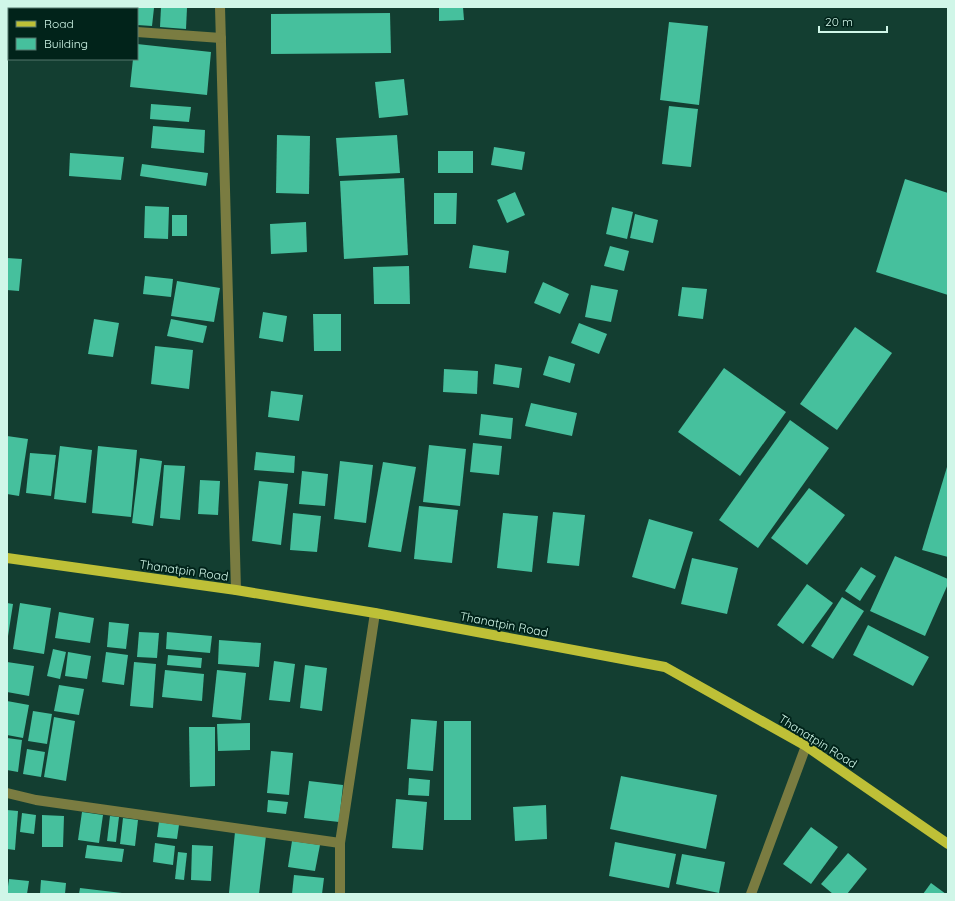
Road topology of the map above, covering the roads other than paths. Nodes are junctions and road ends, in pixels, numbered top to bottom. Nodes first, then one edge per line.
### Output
1 (220, 7) edge
2 (138, 32) edge
3 (221, 38) junction
4 (7, 558) edge
5 (236, 590) junction
6 (375, 613) junction
7 (806, 746) junction
8 (7, 793) edge
9 (340, 843) junction
10 (948, 844) edge
11 (340, 894) edge
12 (751, 894) edge

1 - 3 street
2 - 3 street
3 - 5 street
4 - 5 main road, Thanatpin Road
5 - 6 main road, Thanatpin Road
6 - 7 main road, Thanatpin Road
6 - 9 street
7 - 10 main road, Thanatpin Road
7 - 12 street
8 - 9 street
9 - 11 street

